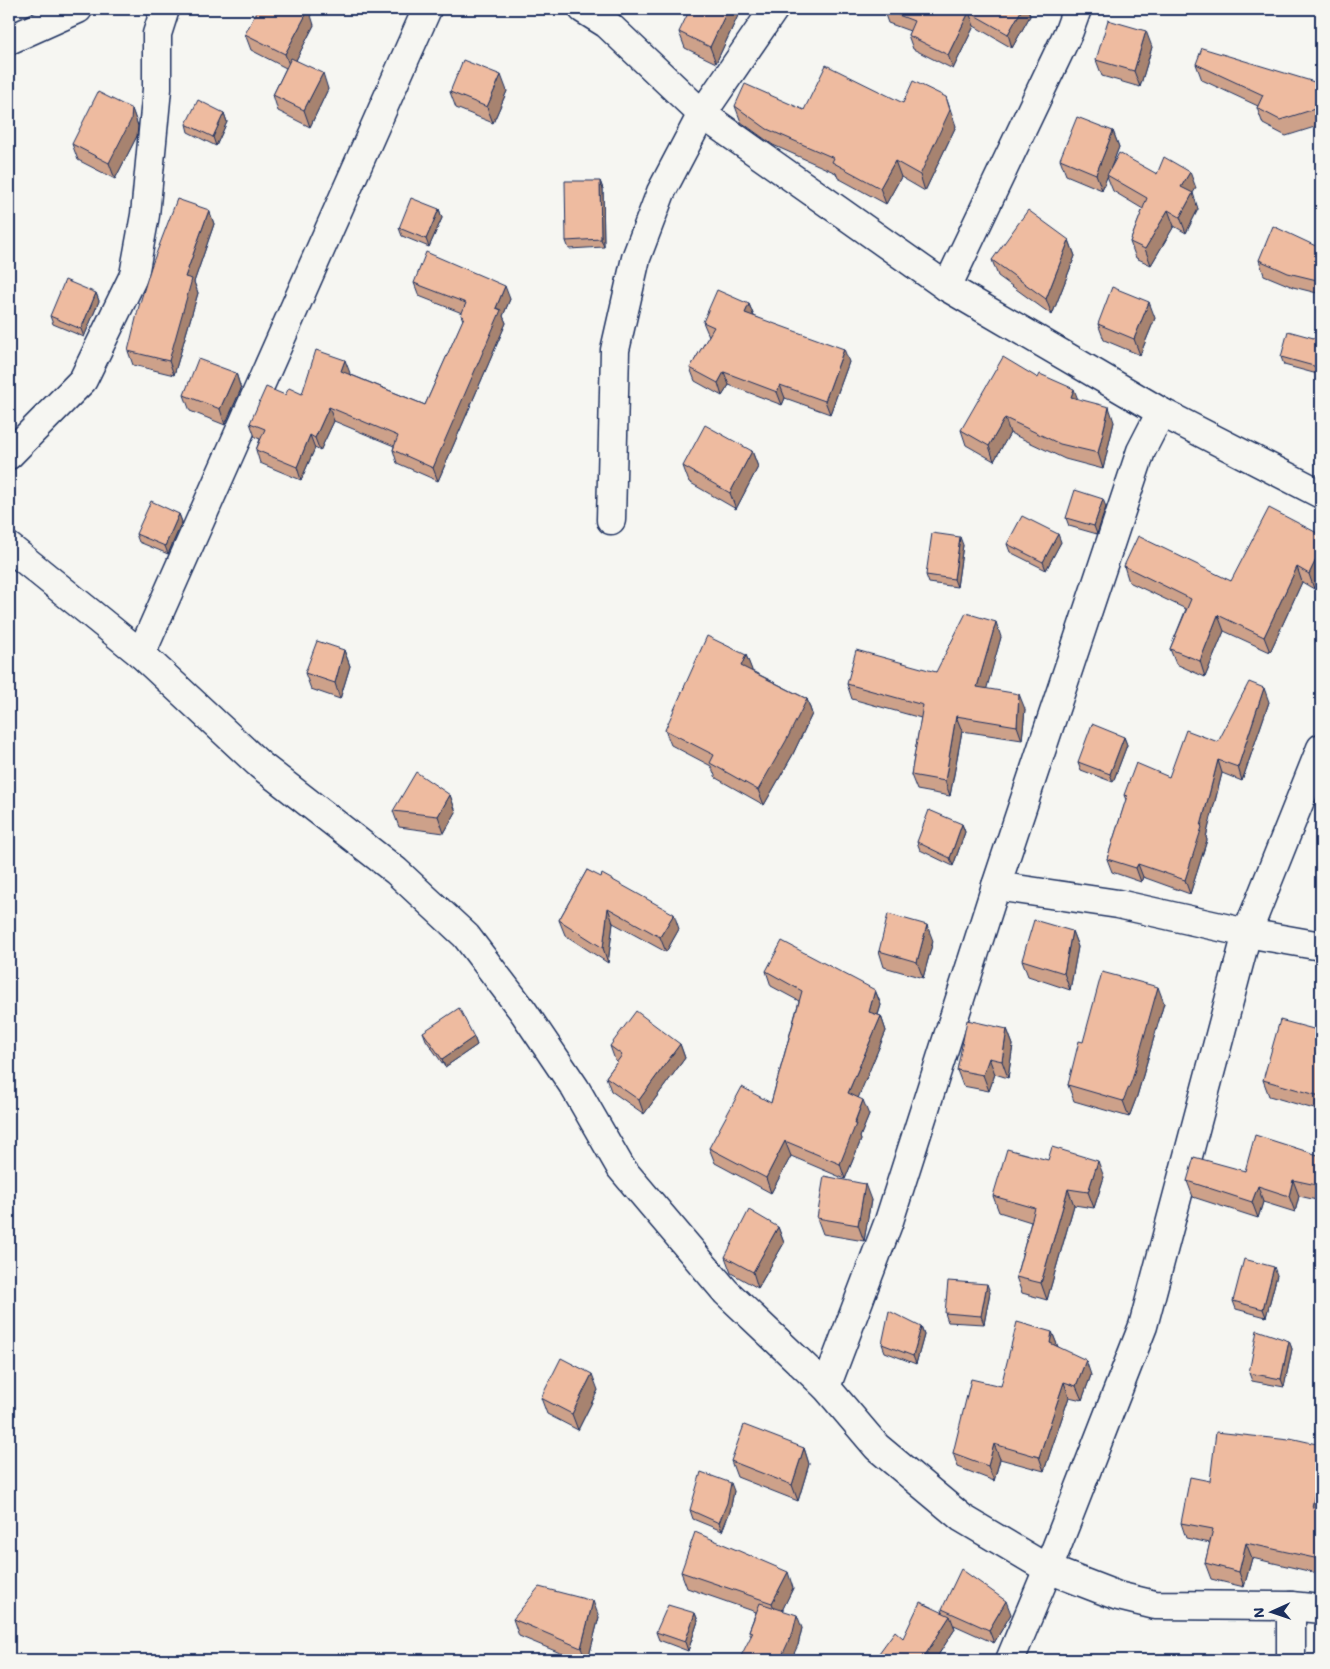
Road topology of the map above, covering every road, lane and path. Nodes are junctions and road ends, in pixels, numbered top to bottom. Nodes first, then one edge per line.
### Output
1 (78, 9) edge
2 (165, 9) edge
3 (426, 9) edge
4 (583, 9) edge
5 (774, 9) edge
6 (1077, 9) edge
7 (9, 40) edge
8 (702, 114) junction
9 (947, 287) junction
10 (1161, 412) junction
11 (9, 456) edge
12 (1321, 494) edge
13 (611, 520) dead end
14 (9, 547) edge
15 (141, 654) junction
16 (1321, 748) edge
17 (996, 886) junction
18 (1247, 933) junction
19 (1321, 946) edge
20 (826, 1387) junction
21 (1048, 1569) junction
22 (1291, 1606) junction
23 (1321, 1609) edge
24 (1010, 1660) edge
25 (1291, 1660) edge

1 - 7 street
2 - 11 street
3 - 15 street
4 - 8 street
5 - 8 street
6 - 9 street
8 - 9 street
8 - 13 street
9 - 10 street
10 - 12 street
10 - 17 street
14 - 15 street
15 - 20 street
16 - 18 street
17 - 18 street
17 - 20 street
18 - 19 street
18 - 21 street
20 - 21 street
21 - 22 street
21 - 24 street
22 - 23 street
22 - 25 street

